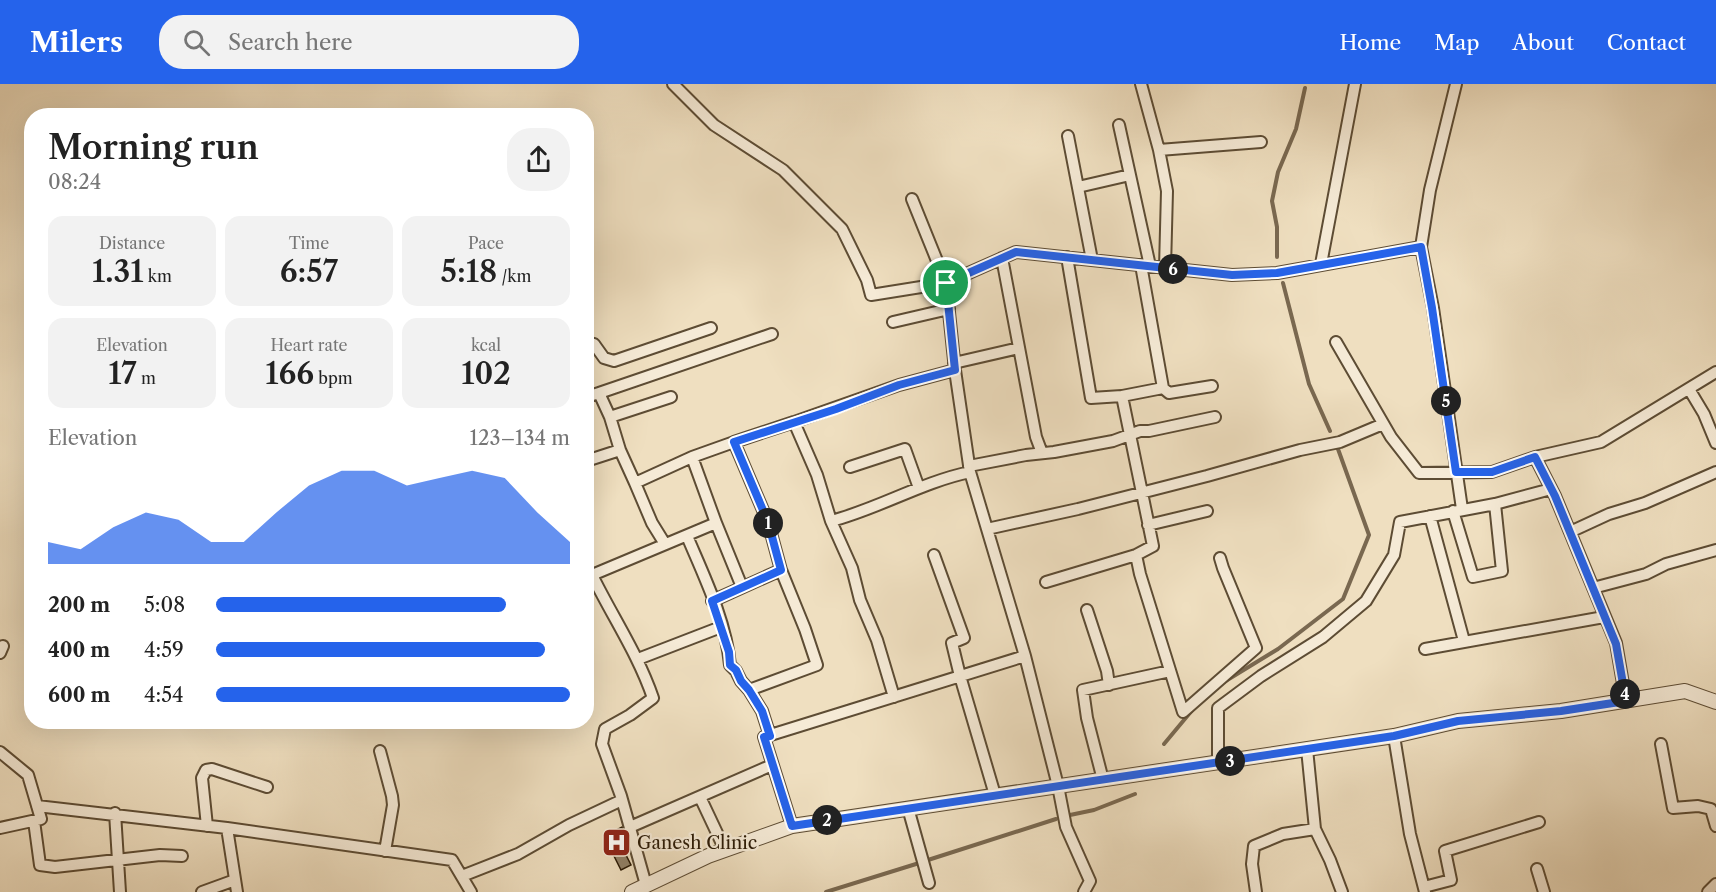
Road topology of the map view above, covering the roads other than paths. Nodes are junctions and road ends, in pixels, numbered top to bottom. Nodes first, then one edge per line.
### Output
1 (673, 84) edge
2 (1141, 84) edge
3 (1355, 84) edge
4 (1456, 84) edge
5 (1119, 125) dead end
6 (1068, 136) dead end
7 (1261, 142) dead end
8 (1159, 150) junction
9 (1130, 175) junction
10 (1078, 188) junction
11 (912, 199) dead end
12 (1421, 247) junction
13 (1067, 257) junction
14 (1002, 258) junction
15 (1092, 260) junction
16 (1321, 264) junction
17 (1145, 266) junction
18 (1165, 268) junction
19 (946, 283) junction
20 (949, 309) junction
21 (893, 322) dead end
22 (711, 328) dead end
23 (772, 334) dead end
24 (1336, 342) dead end
25 (594, 344) edge
26 (1019, 348) junction
27 (954, 367) junction
28 (1716, 372) edge
29 (1212, 386) dead end
30 (1163, 388) junction
31 (1689, 389) junction
32 (599, 393) junction
33 (594, 395) edge
34 (1122, 396) junction
35 (671, 397) dead end
36 (610, 417) junction
37 (1215, 417) dead end
38 (794, 422) junction
39 (1383, 424) junction
40 (1130, 434) junction
41 (734, 442) junction
42 (1716, 443) edge
43 (620, 450) junction
44 (1042, 453) junction
45 (692, 457) junction
46 (1535, 457) junction
47 (594, 458) edge
48 (850, 467) dead end
49 (970, 469) junction
50 (1456, 472) junction
51 (1716, 472) edge
52 (635, 483) junction
53 (920, 488) junction
54 (1551, 489) junction
55 (1142, 492) junction
56 (1495, 504) junction
57 (1458, 510) junction
58 (1207, 511) dead end
59 (1430, 516) junction
60 (831, 521) junction
61 (716, 523) junction
62 (1148, 525) junction
63 (987, 529) junction
64 (1570, 532) junction
65 (687, 536) junction
66 (665, 544) junction
67 (1716, 550) edge
68 (934, 555) dead end
69 (1136, 555) junction
70 (1220, 558) dead end
71 (781, 570) junction
72 (594, 574) edge
73 (594, 579) edge
74 (1046, 582) dead end
75 (742, 587) junction
76 (1593, 588) junction
77 (712, 601) junction
78 (1087, 610) dead end
79 (1604, 617) junction
80 (721, 627) junction
81 (1464, 641) junction
82 (1425, 649) dead end
83 (1025, 656) junction
84 (638, 659) junction
85 (1170, 671) junction
86 (960, 676) junction
87 (1109, 685) junction
88 (749, 690) junction
89 (894, 697) junction
90 (1626, 701) junction
91 (1716, 702) edge
92 (770, 736) junction
93 (1394, 736) junction
94 (1661, 744) dead end
95 (1307, 749) junction
96 (380, 751) dead end
97 (0, 752) edge
98 (1218, 763) junction
99 (772, 765) junction
100 (1103, 780) junction
101 (1058, 786) junction
102 (267, 787) dead end
103 (995, 795) junction
104 (700, 797) junction
105 (622, 800) junction
106 (37, 806) junction
107 (908, 808) junction
108 (115, 813) junction
109 (34, 820) junction
110 (1539, 822) dead end
111 (207, 826) junction
112 (792, 826) junction
113 (1716, 826) edge
114 (630, 827) junction
115 (0, 828) edge
116 (227, 828) junction
117 (1315, 829) junction
118 (725, 850) junction
119 (385, 851) junction
120 (182, 856) dead end
121 (118, 861) junction
122 (1537, 868) dead end
123 (462, 876) junction
124 (235, 880) junction
125 (929, 883) dead end
126 (1716, 884) edge
127 (646, 885) junction
128 (1425, 890) edge
129 (120, 892) edge
130 (202, 892) edge
131 (237, 892) edge
132 (471, 892) edge
133 (632, 892) edge
134 (1084, 892) edge
135 (1256, 892) edge
136 (1342, 892) edge
137 (1544, 892) edge
138 (1708, 892) edge

1 - 19 street
2 - 8 street
3 - 16 street
4 - 12 street
5 - 9 street
6 - 10 street
7 - 8 street
8 - 18 street
9 - 10 street
9 - 17 street
10 - 15 street
11 - 19 street
12 - 16 street
12 - 50 street
13 - 14 street
13 - 15 street
13 - 34 street
14 - 19 street
14 - 26 street
15 - 17 street
16 - 18 street
17 - 18 street
17 - 30 street
19 - 20 street
20 - 21 street
20 - 27 street
22 - 25 street
23 - 32 street
24 - 39 street
26 - 27 street
26 - 44 street
27 - 38 street
27 - 49 street
28 - 31 street
29 - 30 street
30 - 34 street
31 - 42 street
31 - 46 street
32 - 33 street
32 - 36 street
34 - 40 street
35 - 36 street
36 - 43 street
37 - 40 street
38 - 41 street
38 - 60 street
39 - 50 street
39 - 55 street
40 - 44 street
40 - 55 street
41 - 45 street
41 - 71 street
43 - 47 street
43 - 52 street
44 - 49 street
45 - 52 street
45 - 61 street
46 - 50 street
46 - 54 street
48 - 53 street
49 - 53 street
49 - 63 street
50 - 57 street
51 - 64 street
52 - 66 street
53 - 60 street
54 - 56 street
54 - 64 street
55 - 62 street
55 - 63 street
56 - 57 street
56 - 57 street
57 - 59 street
58 - 62 street
59 - 81 street
59 - 98 street
60 - 89 street
61 - 65 street
61 - 75 street
62 - 69 street
63 - 83 street
64 - 76 street
65 - 66 street
65 - 77 street
66 - 72 street
67 - 76 street
68 - 86 street
69 - 74 street
69 - 85 street
70 - 85 street
71 - 75 street
71 - 88 street
73 - 84 street
75 - 77 street
76 - 79 street
77 - 80 street
78 - 87 street
79 - 81 street
79 - 90 street
80 - 84 street
80 - 88 street
81 - 82 street
83 - 86 street
83 - 101 street
84 - 105 street
85 - 87 street
86 - 89 street
86 - 103 street
87 - 100 street
88 - 92 street
89 - 92 street
90 - 91 street
90 - 93 street
92 - 99 street
93 - 95 street
93 - 128 street
94 - 113 street
95 - 98 street
95 - 117 street
96 - 119 street
97 - 106 street
98 - 100 street
99 - 104 street
99 - 112 street
100 - 101 street
101 - 103 street
101 - 134 street
102 - 111 street
103 - 107 street
104 - 114 street
104 - 118 street
105 - 114 street
105 - 123 street
106 - 108 street
106 - 109 street
107 - 112 street
107 - 125 street
108 - 111 street
108 - 121 street
109 - 115 street
109 - 121 street
110 - 128 street
111 - 116 street
112 - 118 street
114 - 127 street
116 - 119 street
116 - 124 street
117 - 135 street
117 - 136 street
118 - 127 street
119 - 123 street
120 - 121 street
121 - 129 street
122 - 137 street
123 - 132 street
124 - 130 street
124 - 131 street
126 - 138 street
127 - 133 street

